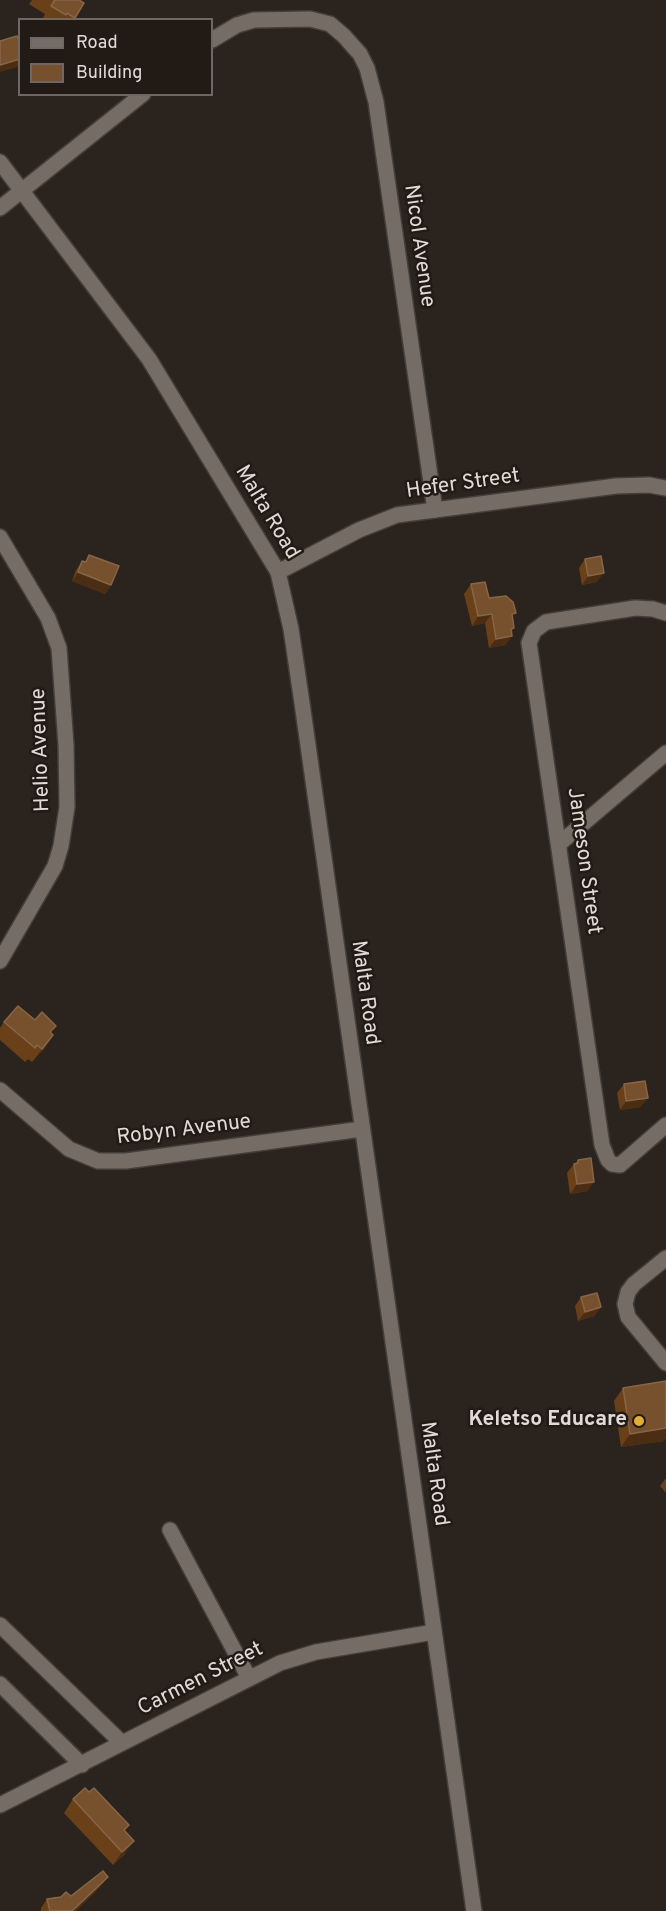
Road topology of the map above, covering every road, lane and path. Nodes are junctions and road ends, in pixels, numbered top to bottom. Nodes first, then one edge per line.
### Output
1 (213, 39) edge
2 (140, 96) edge
3 (0, 162) edge
4 (21, 191) junction
5 (0, 208) edge
6 (666, 488) edge
7 (435, 510) junction
8 (0, 537) edge
9 (278, 572) junction
10 (666, 613) edge
11 (666, 753) edge
12 (559, 844) junction
13 (0, 961) edge
14 (0, 1090) edge
15 (666, 1125) edge
16 (362, 1129) junction
17 (666, 1258) edge
18 (666, 1363) edge
19 (170, 1530) dead end
20 (0, 1625) edge
21 (434, 1632) junction
22 (249, 1678) junction
23 (0, 1684) edge
24 (122, 1743) junction
25 (82, 1765) junction
26 (0, 1806) edge
27 (474, 1911) edge

1 - 7 street, Nicol Avenue
2 - 4 street
3 - 4 street, Malta Road
4 - 5 street
4 - 9 street, Malta Road
6 - 7 street, Hefer Street
7 - 9 street, Hefer Street
8 - 13 street, Helio Avenue
9 - 16 street, Malta Road
10 - 12 street, Jameson Street
11 - 12 street
12 - 15 street, Jameson Street
14 - 16 street, Robyn Avenue
16 - 21 street, Malta Road
17 - 18 street
19 - 22 street
20 - 24 street
21 - 22 street, Carmen Street
21 - 27 street, Malta Road
22 - 24 street, Carmen Street
23 - 25 street
24 - 25 street, Carmen Street
25 - 26 street, Carmen Street

